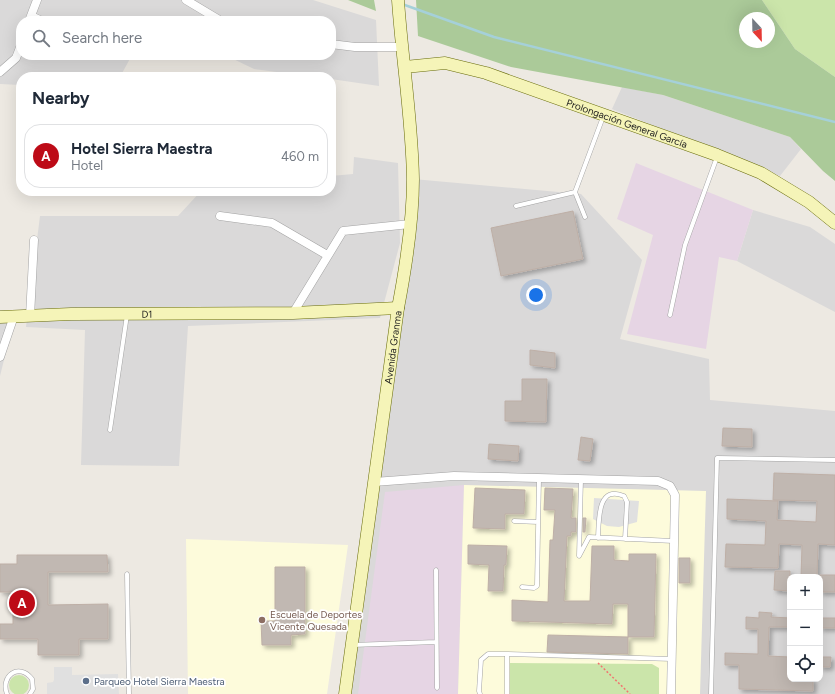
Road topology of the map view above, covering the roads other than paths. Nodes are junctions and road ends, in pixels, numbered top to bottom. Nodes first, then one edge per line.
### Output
1 (37, 0) edge
2 (186, 0) edge
3 (398, 0) edge
4 (31, 16) edge
5 (213, 16) edge
6 (336, 45) edge
7 (402, 47) junction
8 (16, 58) edge
9 (405, 67) junction
10 (0, 72) edge
11 (604, 114) junction
12 (717, 155) junction
13 (575, 192) junction
14 (516, 206) dead end
15 (220, 216) dead end
16 (585, 217) dead end
17 (835, 223) edge
18 (410, 224) junction
19 (34, 240) dead end
20 (327, 255) junction
21 (398, 308) junction
22 (293, 312) junction
23 (127, 314) junction
24 (670, 315) dead end
25 (14, 316) junction
26 (30, 316) junction
27 (0, 317) edge
28 (0, 357) edge
29 (110, 430) dead end
30 (835, 460) edge
31 (539, 478) junction
32 (581, 479) junction
33 (374, 482) junction
34 (514, 521) dead end
35 (538, 522) junction
36 (598, 538) junction
37 (625, 539) junction
38 (673, 541) junction
39 (436, 570) dead end
40 (127, 574) dead end
41 (522, 587) dead end
42 (436, 642) junction
43 (352, 645) junction
44 (507, 654) junction
45 (672, 659) junction
46 (437, 688) dead end
47 (7, 694) edge
48 (30, 694) edge
49 (129, 694) edge
50 (345, 694) edge
51 (480, 694) edge
52 (507, 694) edge
53 (671, 694) edge
54 (711, 694) edge

1 - 4 street
2 - 5 street
3 - 7 street, Avenida Granma
6 - 7 street
7 - 9 street, Avenida Granma
8 - 10 street
9 - 11 street, Prolongación General García
9 - 18 street, Avenida Granma
11 - 12 street, Prolongación General García
11 - 13 lane
12 - 17 street, Prolongación General García
12 - 24 lane
13 - 14 lane
13 - 16 lane
15 - 20 street
18 - 20 street
18 - 21 street, Avenida Granma
19 - 26 street
20 - 22 street
21 - 22 street, D1
21 - 33 street, Avenida Granma
22 - 23 street, D1
23 - 26 street, D1
23 - 29 lane
25 - 26 street, D1
25 - 27 street, D1
25 - 28 street
30 - 54 lane
31 - 32 street
31 - 33 street
31 - 35 lane
32 - 36 lane
32 - 38 street
33 - 43 street, Avenida Granma
34 - 35 lane
35 - 41 lane
36 - 37 lane
36 - 37 lane
37 - 38 lane
38 - 45 street
39 - 42 lane
40 - 49 lane
42 - 43 lane
42 - 46 lane
43 - 50 street, Avenida Granma
44 - 45 lane
44 - 51 lane
44 - 52 lane
45 - 53 street
47 - 48 lane

